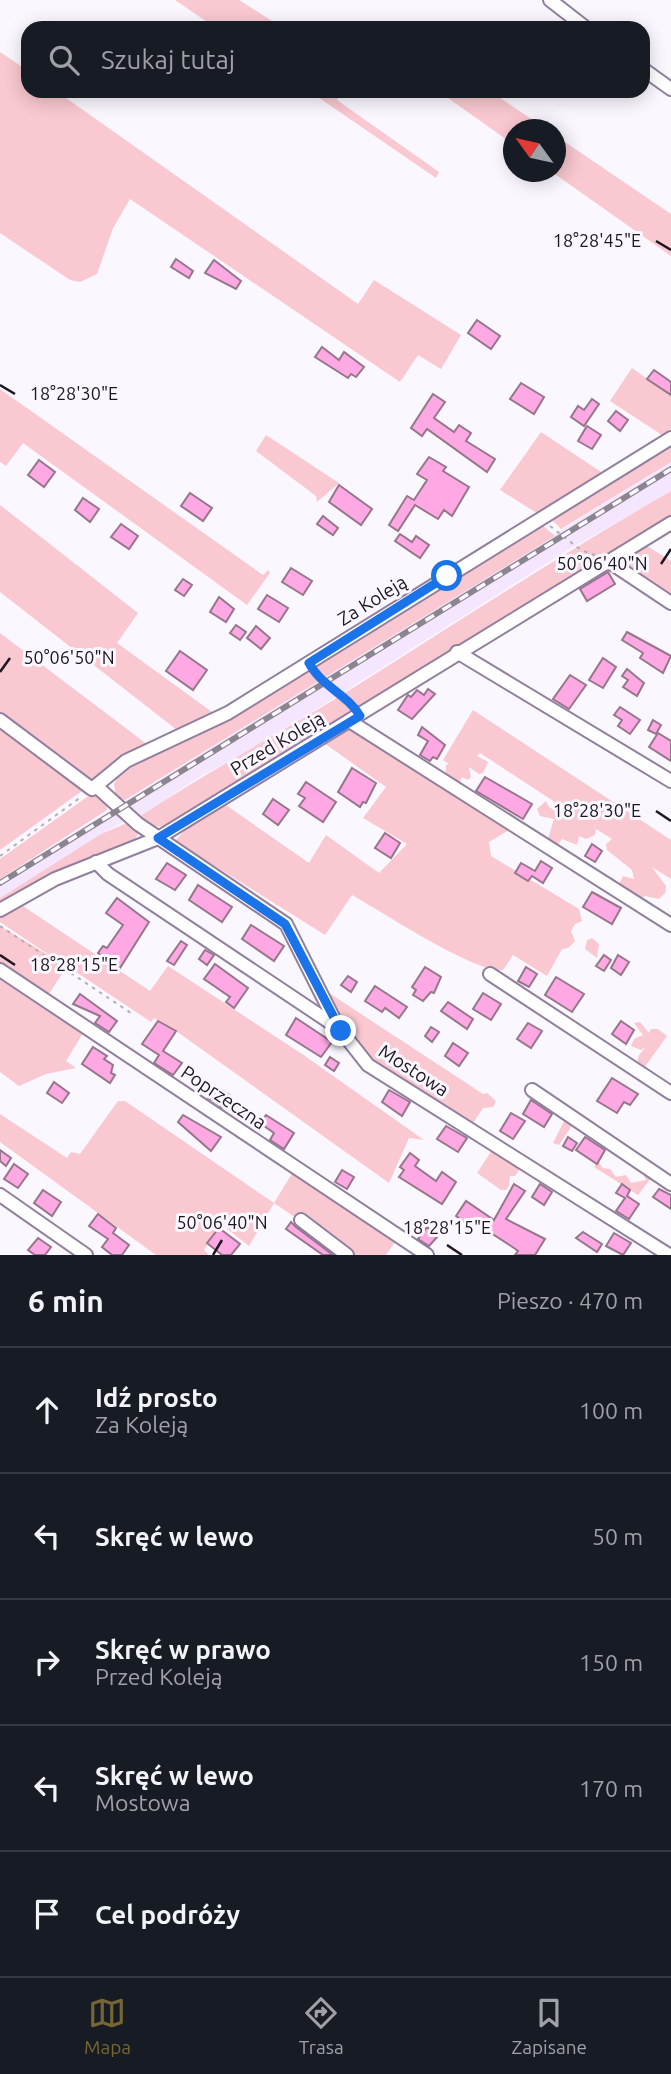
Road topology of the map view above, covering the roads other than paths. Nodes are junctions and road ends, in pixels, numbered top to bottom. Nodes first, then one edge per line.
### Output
1 (547, 1) edge
2 (576, 21) edge
3 (650, 74) edge
4 (671, 89) edge
5 (671, 438) edge
6 (671, 523) edge
7 (608, 561) junction
8 (671, 603) edge
9 (457, 652) junction
10 (355, 719) junction
11 (0, 720) edge
12 (671, 781) edge
13 (94, 788) junction
14 (158, 838) junction
15 (96, 862) junction
16 (0, 910) edge
17 (671, 925) edge
18 (0, 970) edge
19 (490, 974) dead end
20 (338, 1027) junction
21 (532, 1090) dead end
22 (671, 1093) edge
23 (671, 1184) edge
24 (0, 1195) edge
25 (301, 1220) dead end
26 (86, 1255) edge
27 (347, 1255) edge
28 (427, 1255) edge
29 (669, 1255) edge

1 - 2 street
3 - 4 street
5 - 13 street, Za Koleją
6 - 7 street, Przed Koleją
7 - 8 street
7 - 9 street, Przed Koleją
9 - 10 street, Przed Koleją
9 - 12 street
10 - 14 street, Przed Koleją
10 - 17 street
11 - 13 street, Mostowa
13 - 14 street, Mostowa
14 - 15 street, Przed Koleją
14 - 20 street, Mostowa
15 - 16 street, Przed Koleją
15 - 20 street
18 - 28 street, Poprzeczna
19 - 22 street
20 - 29 street, Mostowa
21 - 23 street
24 - 26 street
25 - 27 street

